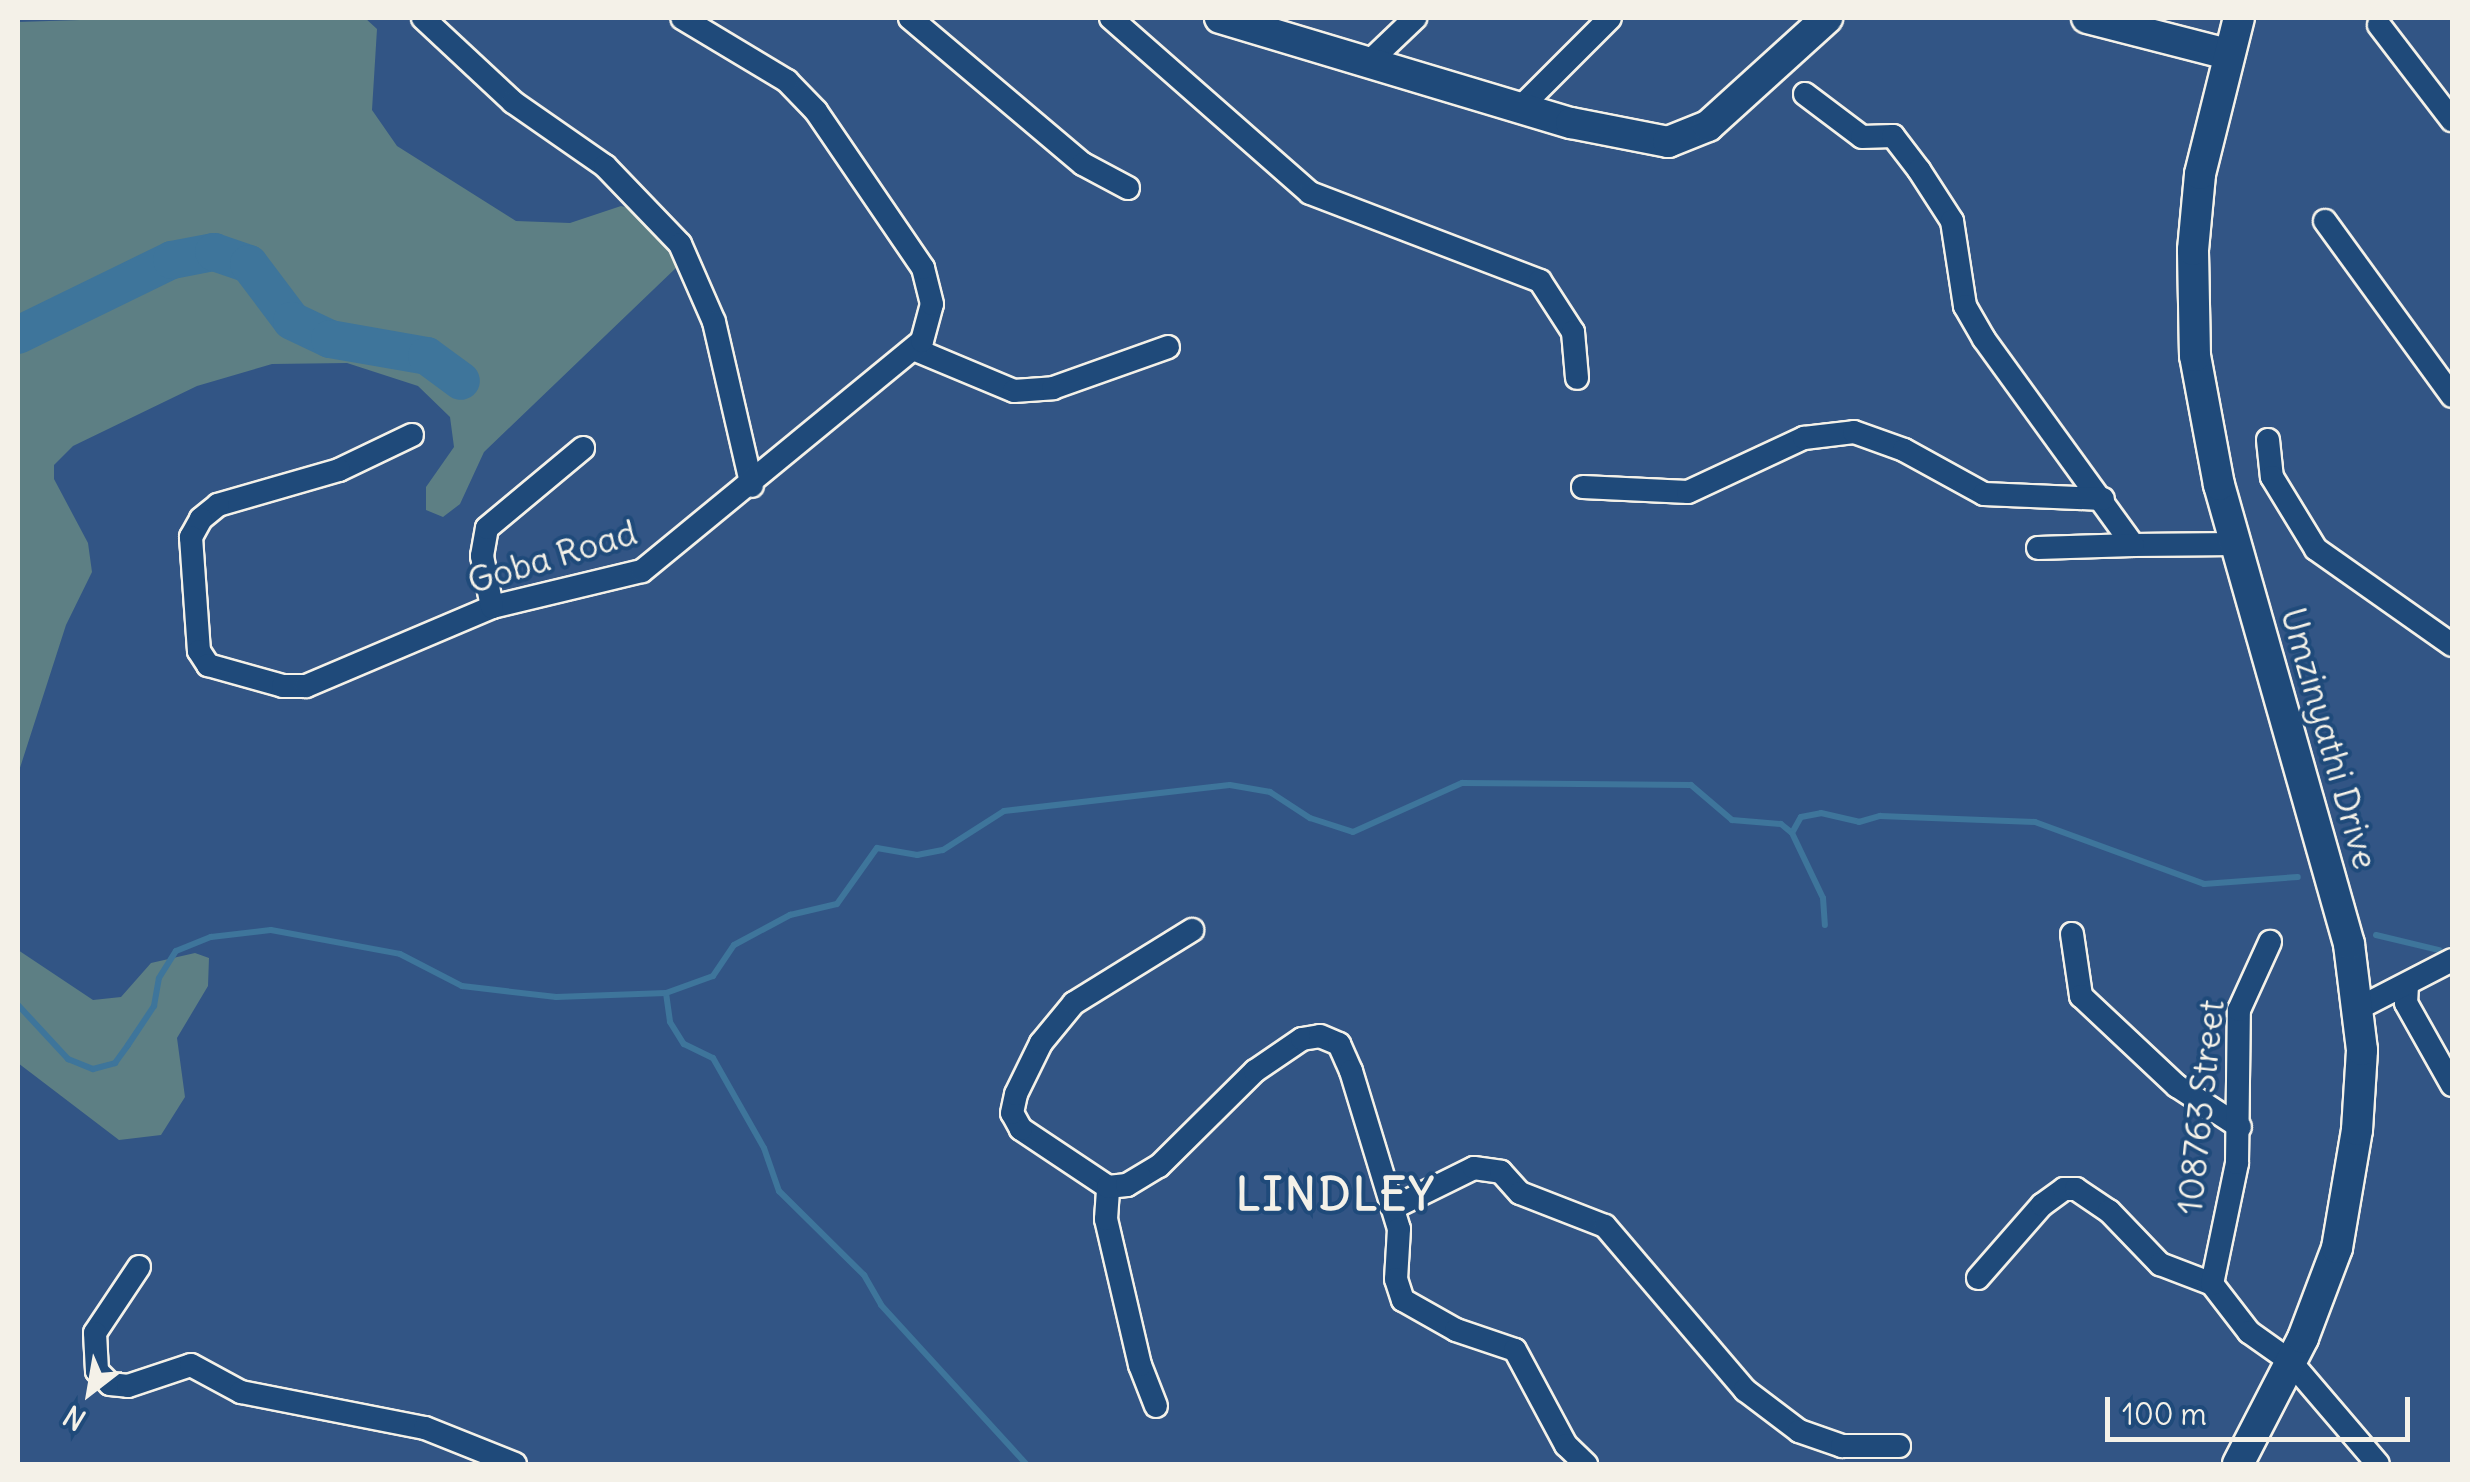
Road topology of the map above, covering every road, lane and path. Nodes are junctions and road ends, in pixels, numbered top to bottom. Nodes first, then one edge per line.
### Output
1 (423, 18) edge
2 (682, 18) edge
3 (910, 18) edge
4 (1112, 18) edge
5 (1220, 18) edge
6 (1415, 18) edge
7 (1610, 18) edge
8 (1827, 18) edge
9 (2087, 18) edge
10 (2239, 18) edge
11 (2379, 25) dead end
12 (2227, 54) junction
13 (1369, 62) junction
14 (1805, 94) dead end
15 (1520, 108) junction
16 (2452, 120) edge
17 (1128, 188) dead end
18 (2325, 221) dead end
19 (1168, 346) dead end
20 (916, 350) junction
21 (1578, 378) dead end
22 (2452, 396) edge
23 (412, 435) dead end
24 (2268, 440) dead end
25 (583, 448) dead end
26 (752, 486) junction
27 (1583, 487) dead end
28 (2103, 498) junction
29 (2234, 544) junction
30 (2133, 545) junction
31 (2038, 548) dead end
32 (492, 607) junction
33 (2452, 645) edge
34 (1192, 930) dead end
35 (2072, 934) dead end
36 (2270, 942) dead end
37 (2452, 960) edge
38 (2408, 985) junction
39 (2361, 1007) junction
40 (2452, 1085) edge
41 (2240, 1127) junction
42 (1108, 1187) junction
43 (1392, 1208) junction
44 (139, 1267) dead end
45 (1978, 1278) dead end
46 (2212, 1284) junction
47 (2290, 1361) junction
48 (1156, 1406) dead end
49 (1899, 1446) dead end
50 (515, 1464) edge
51 (1586, 1464) edge
52 (2238, 1464) edge
53 (2378, 1464) edge

1 - 26 street
2 - 20 street
3 - 17 street
4 - 21 street
5 - 13 street
6 - 13 street
7 - 15 street
8 - 15 street
9 - 12 street
10 - 12 street, Umzinyathi Drive
11 - 16 street
12 - 29 street, Umzinyathi Drive
13 - 15 street
14 - 28 street
18 - 22 street
19 - 20 street
20 - 26 street, Goba Road
23 - 32 street, Goba Road
24 - 33 street
25 - 32 street
26 - 32 street, Goba Road
27 - 28 street
28 - 30 street
29 - 30 street
29 - 39 street, Umzinyathi Drive
30 - 31 street
34 - 42 street
35 - 41 street
36 - 41 street, 108763 Street
37 - 38 street
38 - 39 street
38 - 40 street
39 - 47 street, Umzinyathi Drive
41 - 46 street, 108763 Street
42 - 43 street
42 - 48 street
43 - 49 street
43 - 51 street
44 - 50 street
45 - 46 street, 108763 Street
46 - 47 street
47 - 52 street, Umzinyathi Drive
47 - 53 street

